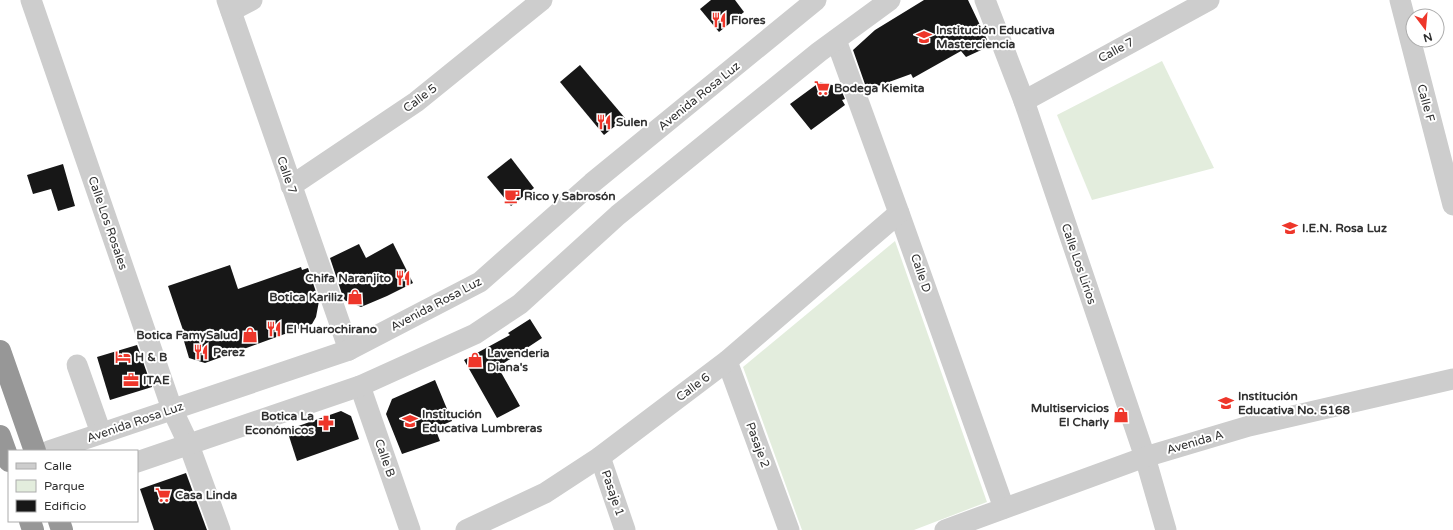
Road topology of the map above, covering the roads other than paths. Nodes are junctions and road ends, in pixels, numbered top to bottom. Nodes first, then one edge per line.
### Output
1 (31, 0) edge
2 (252, 0) edge
3 (542, 0) edge
4 (816, 0) edge
5 (890, 0) edge
6 (985, 0) edge
7 (1209, 0) edge
8 (1400, 0) edge
9 (229, 6) edge
10 (836, 40) junction
11 (1024, 101) junction
12 (291, 186) junction
13 (1453, 205) edge
14 (899, 213) junction
15 (349, 350) junction
16 (0, 351) edge
17 (727, 361) junction
18 (78, 365) dead end
19 (1453, 379) edge
20 (360, 386) junction
21 (172, 409) junction
22 (101, 433) junction
23 (0, 436) edge
24 (189, 445) junction
25 (35, 450) edge
26 (52, 450) edge
27 (600, 457) junction
28 (1145, 457) junction
29 (8, 458) edge
30 (138, 462) edge
31 (1004, 508) junction
32 (220, 530) edge
33 (410, 530) edge
34 (466, 530) edge
35 (625, 530) edge
36 (788, 530) edge
37 (945, 530) edge
38 (1166, 530) edge

1 - 21 street, Calle Los Rosales
2 - 9 street
3 - 12 street, Calle 5
4 - 15 street, Avenida Rosa Luz
5 - 10 street
6 - 11 street, Calle Los Lirios
7 - 11 street, Calle 7
8 - 13 street, Calle F
9 - 12 street, Calle 7
10 - 14 street, Calle D
10 - 20 street
11 - 28 street, Calle Los Lirios
12 - 15 street, Calle 7
14 - 17 street, Calle 6
14 - 31 street, Calle D
15 - 21 street, Avenida Rosa Luz
16 - 25 highway
17 - 27 street, Calle 6
17 - 36 street, Pasaje 2
18 - 22 street
19 - 28 street, Avenida A
20 - 24 street
20 - 33 street, Calle B
21 - 22 street, Avenida Rosa Luz
21 - 24 street, Calle Los Rosales
22 - 26 street, Avenida Rosa Luz
23 - 29 highway
24 - 30 street
24 - 32 street, Calle Los Rosales
27 - 34 street, Calle 6
27 - 35 street, Pasaje 1
28 - 31 street, Avenida A
28 - 38 street, Calle Los Lirios
31 - 37 street, Avenida A

